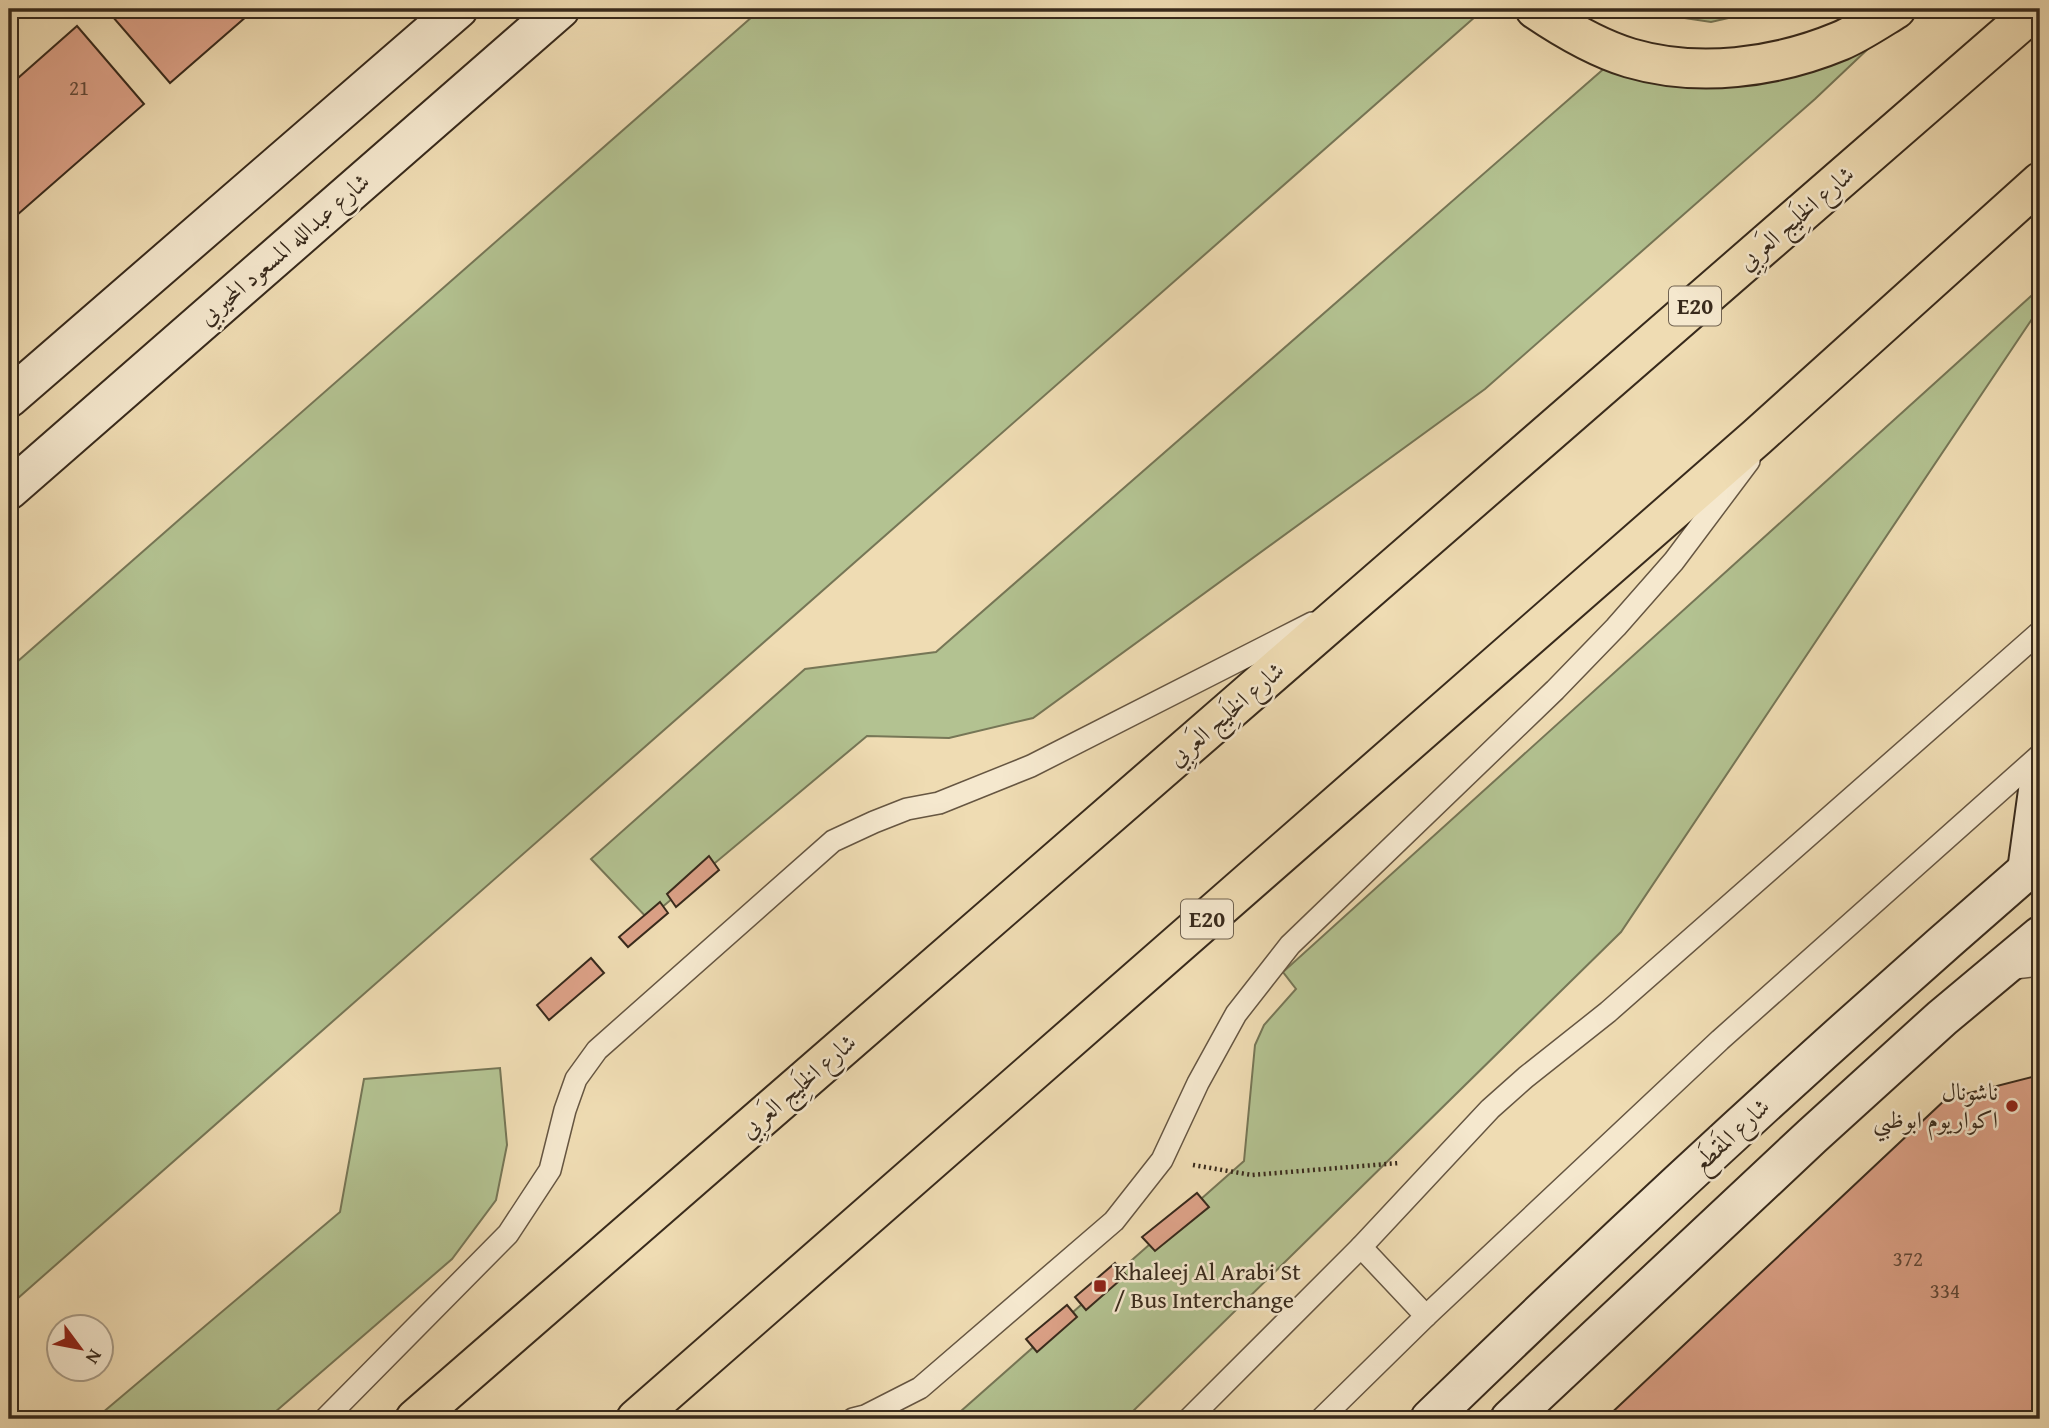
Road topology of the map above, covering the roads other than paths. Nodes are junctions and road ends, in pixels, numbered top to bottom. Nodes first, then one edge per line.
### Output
1 (458, 9) edge
2 (560, 9) edge
3 (1535, 9) edge
4 (1896, 9) edge
5 (2036, 9) edge
6 (2040, 182) edge
7 (9, 398) edge
8 (1778, 419) junction
9 (9, 490) edge
10 (1353, 603) junction
11 (2040, 632) edge
12 (2040, 755) edge
13 (2040, 776) edge
14 (2034, 865) edge
15 (2040, 936) edge
16 (2040, 965) edge
17 (1998, 970) junction
18 (1361, 1247) junction
19 (1426, 1316) junction
20 (325, 1419) edge
21 (415, 1419) edge
22 (636, 1419) edge
23 (853, 1419) edge
24 (1189, 1419) edge
25 (1321, 1419) edge
26 (1430, 1419) edge
27 (1510, 1419) edge

1 - 7 street
2 - 9 street, شارع عبدالله المسعود المحيربي
3 - 4 highway
5 - 10 highway, شارع الخَلِيج العَربِي / E20
6 - 8 highway, E20
8 - 22 highway, E20
8 - 23 lane
10 - 20 lane
10 - 21 highway, شارع الخَلِيج العَربِي / E20
11 - 18 lane
12 - 19 lane
13 - 14 street
14 - 26 street, شارع المَقطَع
15 - 17 street
16 - 17 lane
17 - 27 street
18 - 19 lane
18 - 24 lane
19 - 25 lane

